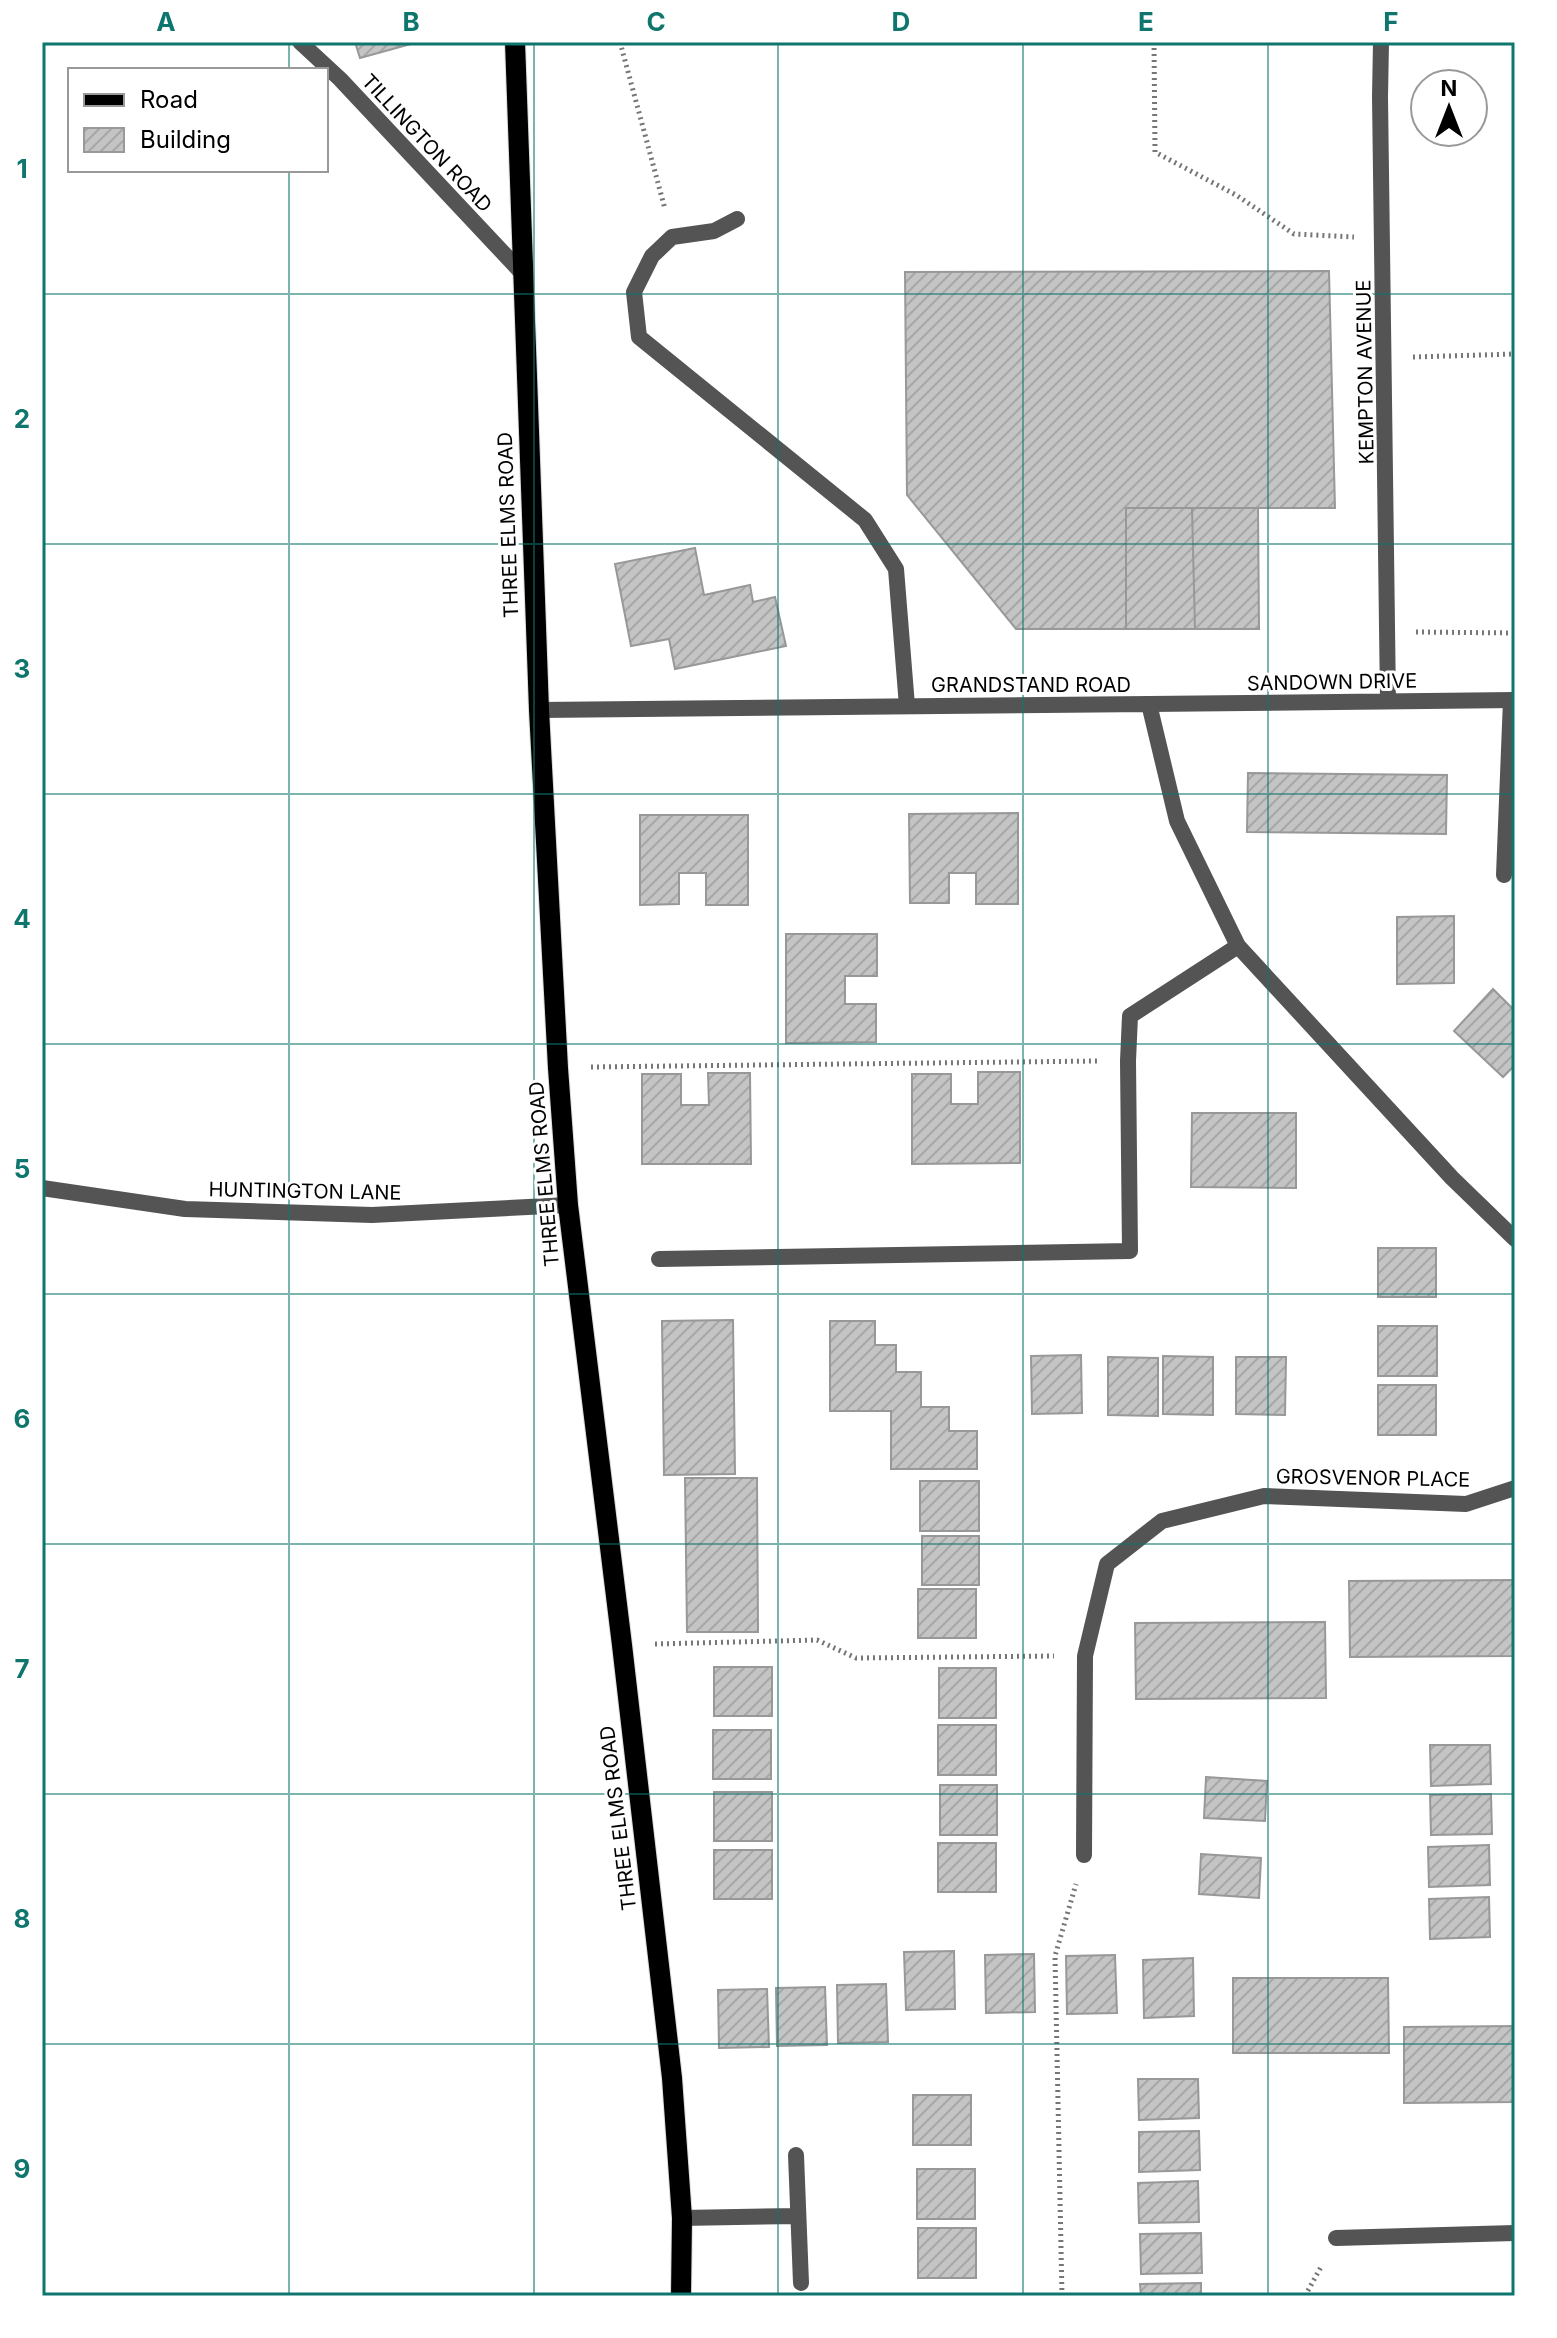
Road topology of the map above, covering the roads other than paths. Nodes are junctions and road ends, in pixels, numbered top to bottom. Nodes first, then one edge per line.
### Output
1 (300, 42) edge
2 (515, 42) edge
3 (1381, 42) edge
4 (737, 219) dead end
5 (523, 274) junction
6 (1513, 700) edge
7 (1388, 701) junction
8 (1149, 704) junction
9 (907, 706) junction
10 (539, 710) junction
11 (1504, 875) dead end
12 (1238, 946) junction
13 (42, 1188) edge
14 (568, 1205) junction
15 (1515, 1239) edge
16 (659, 1259) dead end
17 (1515, 1488) edge
18 (1084, 1855) road end
19 (796, 2155) dead end
20 (798, 2216) junction
21 (682, 2218) junction
22 (1515, 2233) edge
23 (1336, 2238) dead end
24 (801, 2283) dead end
25 (681, 2296) edge

1 - 5 street, TILLINGTON ROAD
2 - 5 main road, THREE ELMS ROAD
3 - 7 street, KEMPTON AVENUE
4 - 9 street
5 - 10 main road, THREE ELMS ROAD
6 - 7 street, SANDOWN DRIVE
6 - 11 street
7 - 8 street, SANDOWN DRIVE
8 - 9 street, GRANDSTAND ROAD
8 - 12 street, GRANDSTAND ROAD
9 - 10 street, GRANDSTAND ROAD
10 - 14 main road, THREE ELMS ROAD
12 - 15 street, GRANDSTAND ROAD
12 - 16 street
13 - 14 street, HUNTINGTON LANE
14 - 21 main road, THREE ELMS ROAD
17 - 18 street, GROSVENOR PLACE
19 - 20 street
20 - 21 street
20 - 24 street
21 - 25 main road, THREE ELMS ROAD
22 - 23 street

